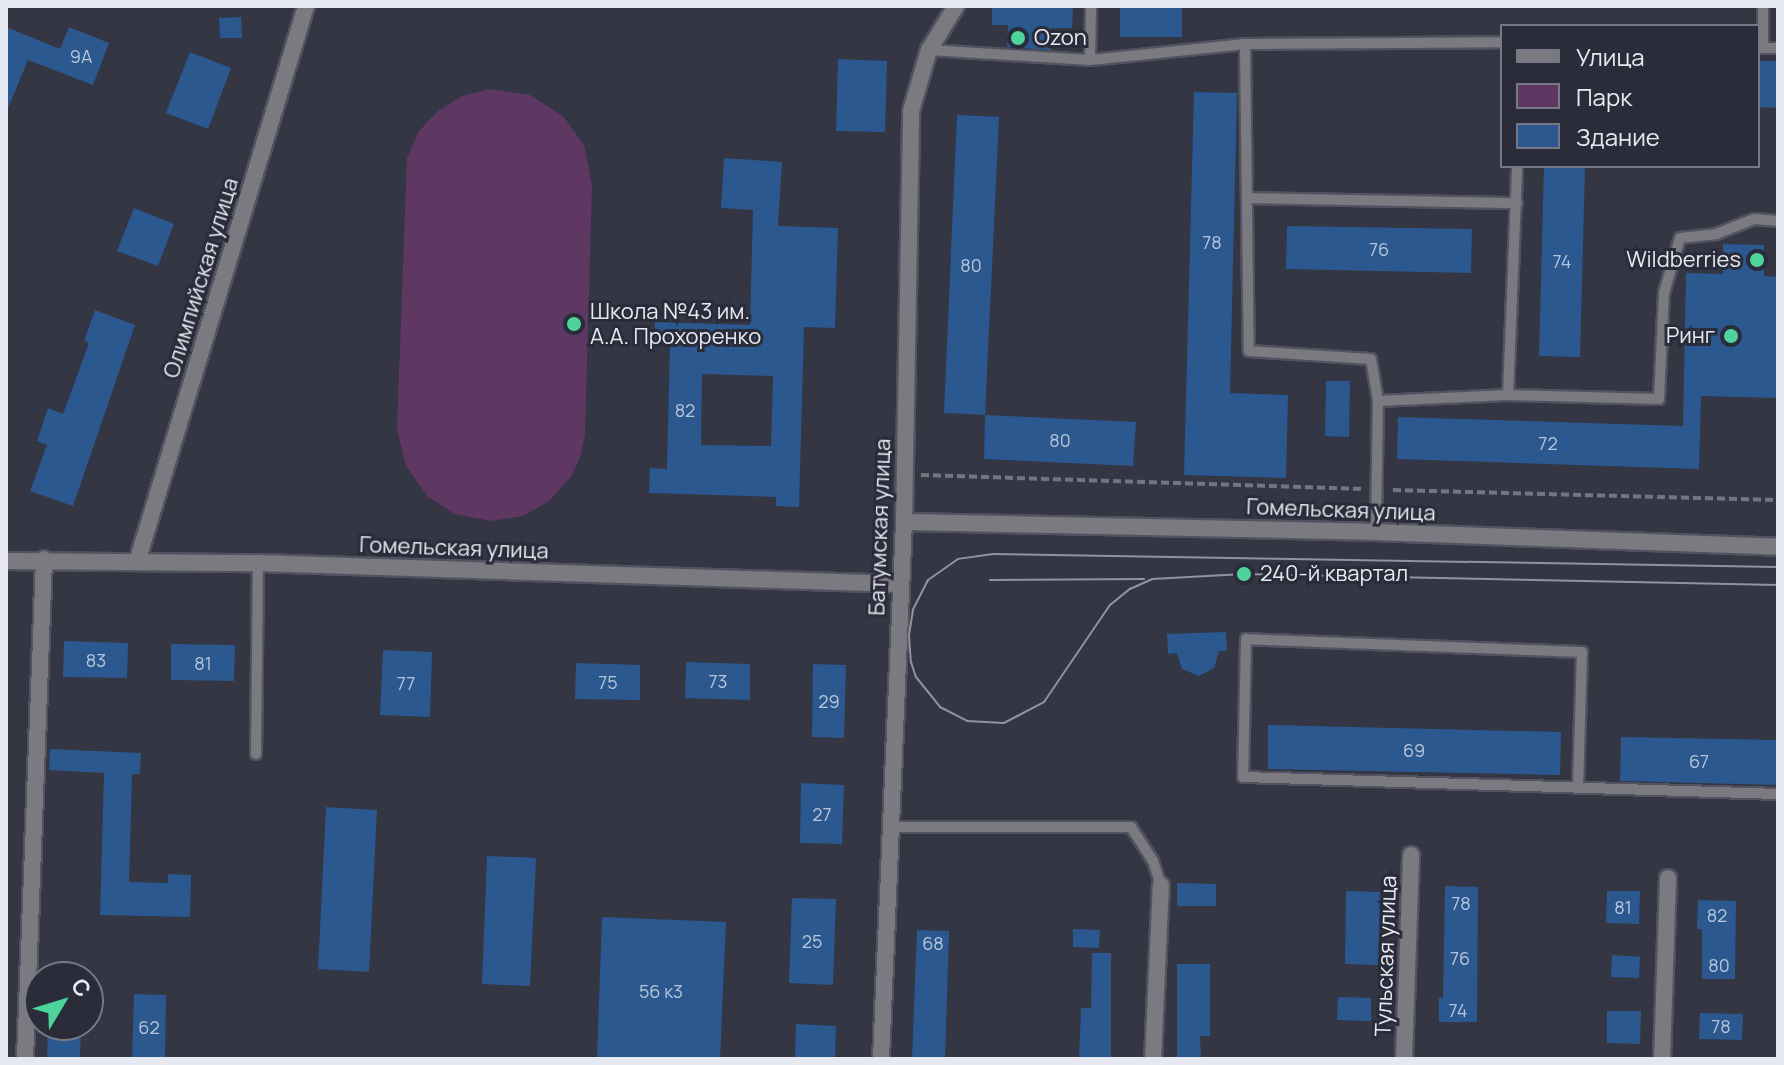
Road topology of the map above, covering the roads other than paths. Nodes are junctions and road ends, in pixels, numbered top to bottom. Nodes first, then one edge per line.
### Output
1 (306, 6) edge
2 (956, 6) edge
3 (1091, 6) edge
4 (1763, 6) edge
5 (1500, 42) edge
6 (1245, 44) junction
7 (1760, 48) edge
8 (1778, 48) edge
9 (929, 50) junction
10 (1090, 60) junction
11 (1517, 168) edge
12 (1249, 198) junction
13 (1517, 203) junction
14 (1778, 221) edge
15 (1508, 395) junction
16 (1378, 401) junction
17 (904, 522) junction
18 (1376, 532) junction
19 (1778, 547) edge
20 (44, 559) junction
21 (6, 561) edge
22 (137, 562) junction
23 (258, 563) junction
24 (900, 584) junction
25 (256, 754) dead end
26 (1578, 787) junction
27 (1778, 794) edge
28 (890, 827) junction
29 (1411, 855) dead end
30 (1668, 878) dead end
31 (1161, 885) joint
32 (25, 1059) edge
33 (881, 1059) edge
34 (1153, 1059) edge
35 (1404, 1059) edge
36 (1662, 1059) edge

1 - 22 street, Олимпийская улица
2 - 9 street, Батумская улица
3 - 10 lane
4 - 7 lane
5 - 6 lane
6 - 10 lane
6 - 12 lane
7 - 8 lane
9 - 10 lane
9 - 17 street, Батумская улица
11 - 13 lane
12 - 13 lane
12 - 16 lane
13 - 15 lane
14 - 15 lane
15 - 16 lane
16 - 18 lane
17 - 18 street, Гомельская улица
17 - 24 street, Батумская улица
18 - 19 street, Гомельская улица
20 - 21 street, Гомельская улица
20 - 22 street, Гомельская улица
20 - 32 street
22 - 23 street, Гомельская улица
23 - 24 street, Гомельская улица
23 - 25 lane
24 - 28 street, Батумская улица
26 - 26 lane
26 - 27 lane
28 - 31 lane
28 - 33 street, Батумская улица
29 - 35 street, Тульская улица
30 - 36 street
31 - 34 street

